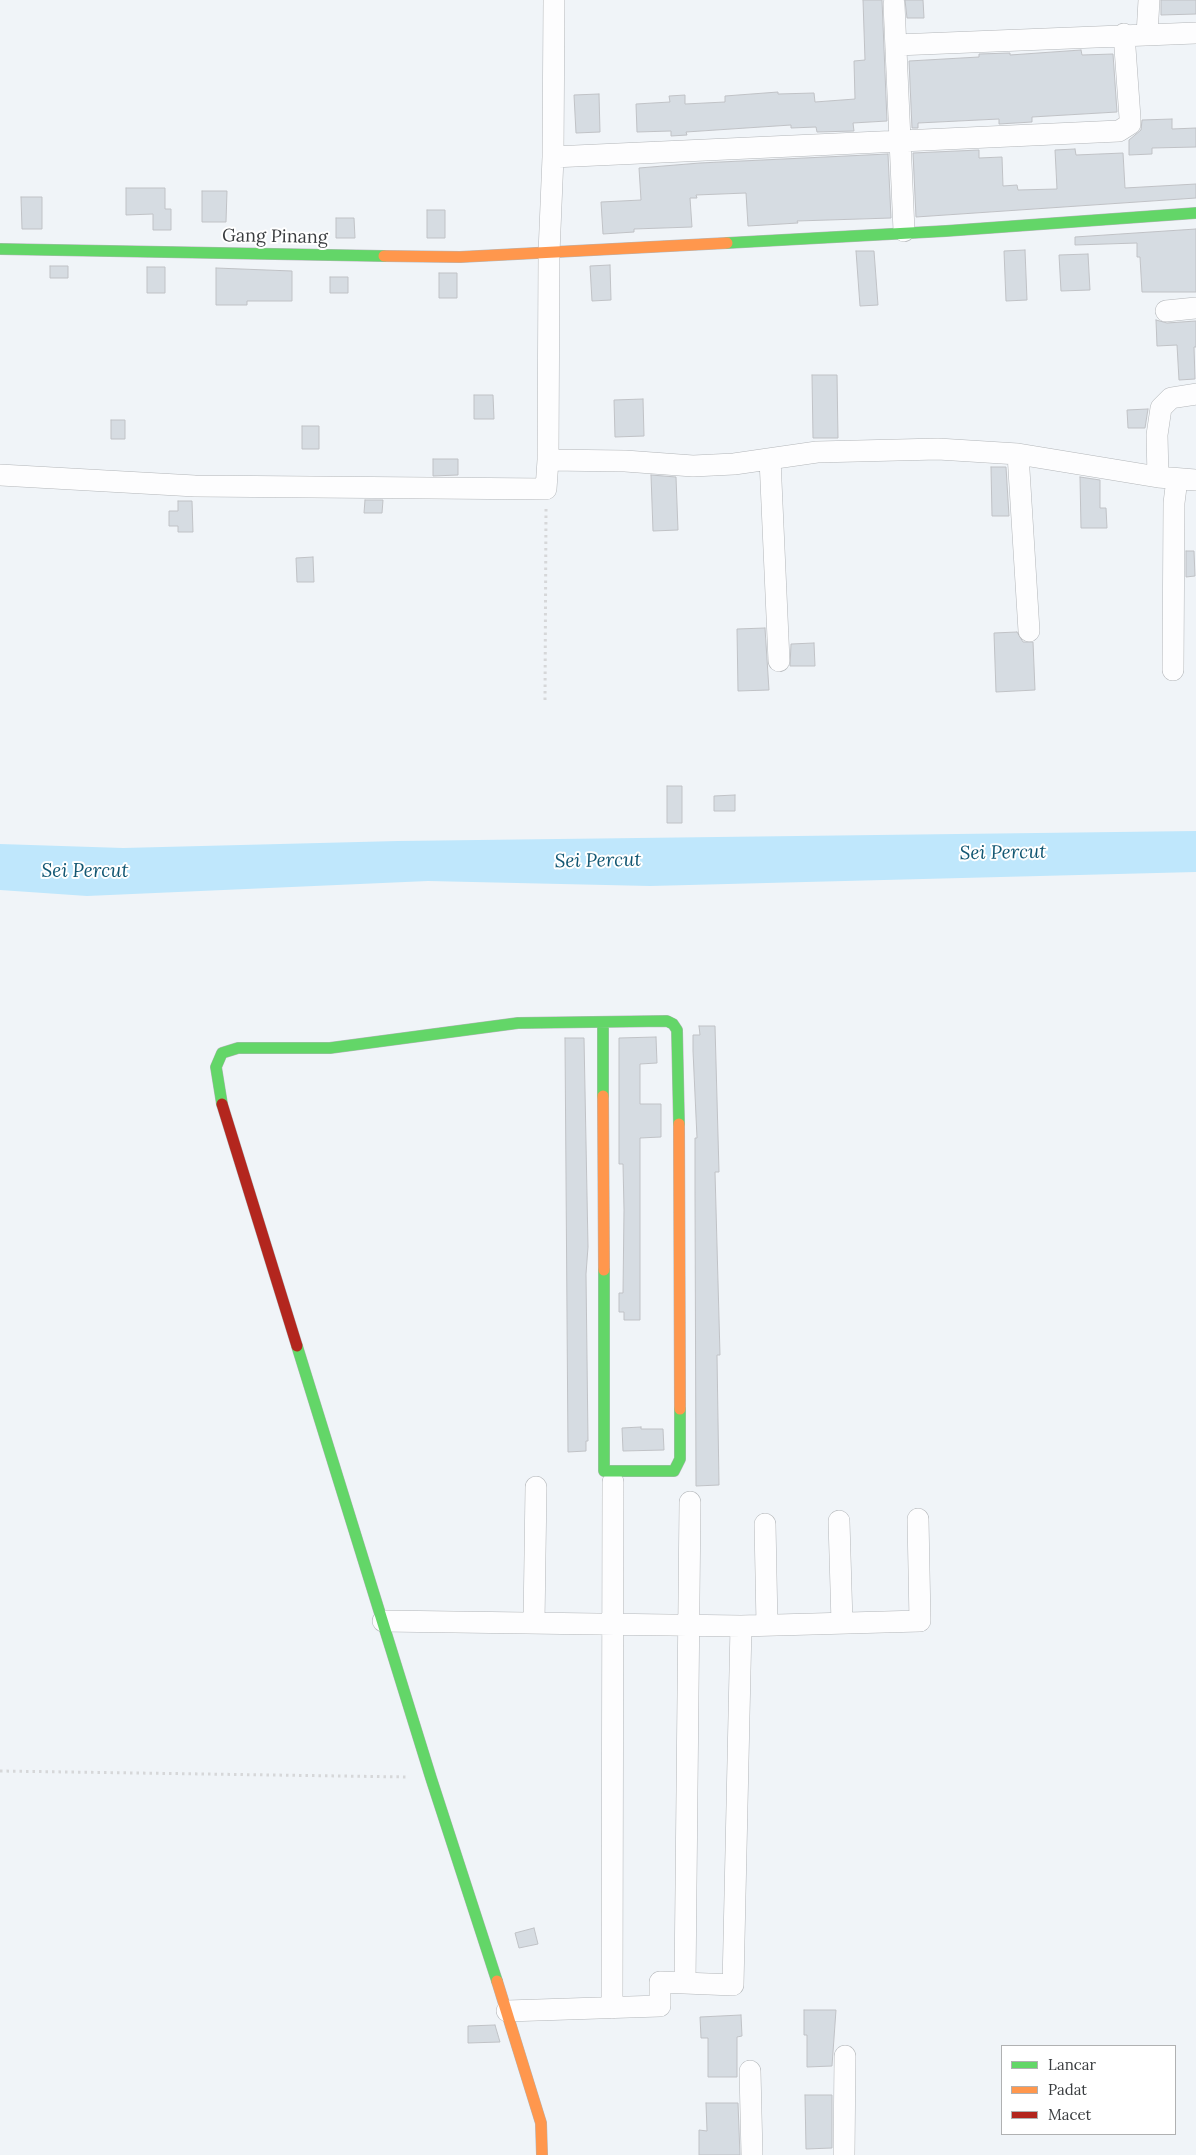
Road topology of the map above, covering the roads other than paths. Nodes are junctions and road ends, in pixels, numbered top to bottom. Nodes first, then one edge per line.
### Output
1 (554, 0) edge
2 (1149, 0) edge
3 (894, 4) dead end
4 (1196, 33) edge
5 (1124, 34) junction
6 (1147, 34) junction
7 (896, 45) junction
8 (900, 141) junction
9 (553, 157) junction
10 (1196, 214) edge
11 (904, 231) junction
12 (0, 249) edge
13 (549, 253) junction
14 (1196, 308) edge
15 (1166, 311) dead end
16 (1196, 394) edge
17 (1018, 454) junction
18 (770, 459) junction
19 (548, 460) junction
20 (0, 475) edge
21 (1177, 479) edge
22 (1029, 631) dead end
23 (779, 661) dead end
24 (1173, 670) dead end
25 (603, 1022) junction
26 (613, 1482) dead end
27 (536, 1487) dead end
28 (690, 1502) dead end
29 (918, 1519) dead end
30 (839, 1521) dead end
31 (766, 1524) dead end
32 (383, 1621) junction
33 (534, 1623) junction
34 (842, 1623) junction
35 (613, 1624) junction
36 (689, 1625) junction
37 (767, 1625) junction
38 (741, 1626) junction
39 (686, 1983) junction
40 (612, 2008) junction
41 (507, 2011) junction
42 (845, 2056) dead end
43 (750, 2071) dead end
44 (542, 2155) edge
45 (752, 2155) edge
46 (844, 2155) edge

1 - 9 street
2 - 6 street
3 - 7 street
4 - 6 street
5 - 6 street
5 - 7 street
5 - 8 street
7 - 8 street
8 - 9 street
8 - 11 street
9 - 13 street
10 - 11 street, Gang Pinang
11 - 13 street, Gang Pinang
12 - 13 street, Gang Pinang
13 - 19 street
14 - 15 street
16 - 21 street
17 - 18 street
17 - 21 street
17 - 22 street
18 - 19 street
18 - 23 street
19 - 20 street
21 - 24 street
25 - 25 street
25 - 32 street
26 - 35 street
27 - 33 street
28 - 36 street
29 - 34 street
30 - 34 street
31 - 37 street
32 - 33 street
32 - 41 street
33 - 35 street
34 - 37 street
35 - 36 street
35 - 40 street
36 - 38 street
36 - 39 street
37 - 38 street
38 - 39 street
39 - 40 street
40 - 41 street
41 - 44 street
42 - 46 street
43 - 45 street

